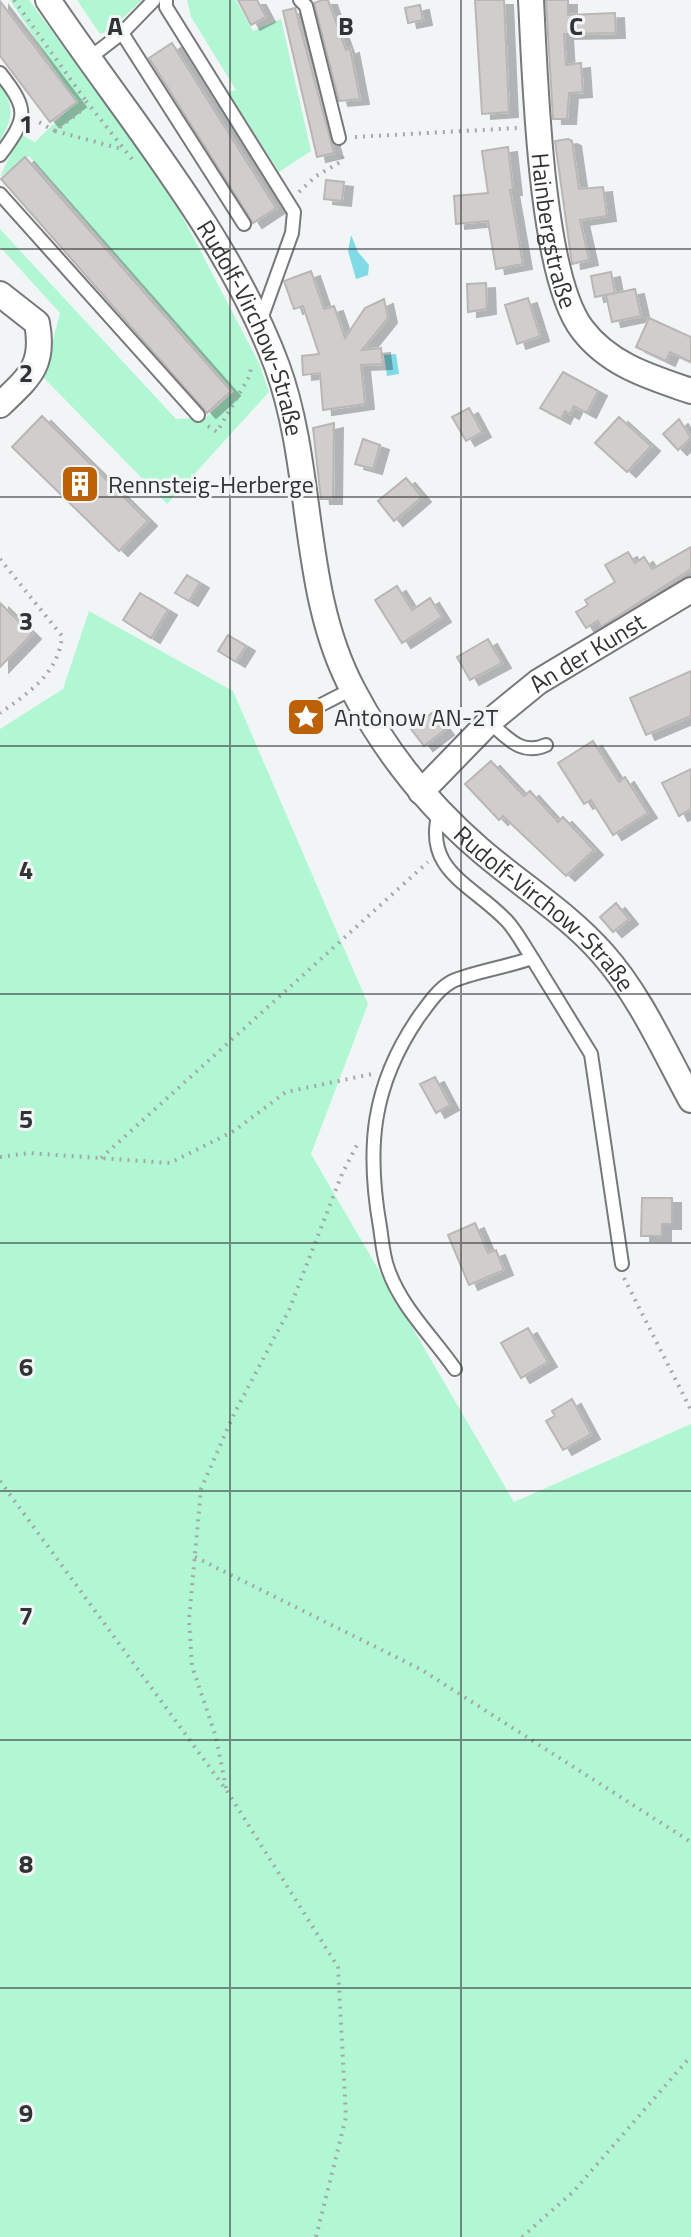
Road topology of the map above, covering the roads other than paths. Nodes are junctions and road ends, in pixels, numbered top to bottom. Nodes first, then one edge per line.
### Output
1 (48, 0) edge
2 (154, 0) edge
3 (166, 0) edge
4 (300, 0) edge
5 (531, 0) edge
6 (122, 33) junction
7 (88, 59) junction
8 (0, 73) edge
9 (339, 138) road end
10 (0, 155) edge
11 (0, 194) edge
12 (244, 224) dead end
13 (0, 294) edge
14 (259, 325) junction
15 (691, 391) edge
16 (0, 405) edge
17 (198, 415) road end
18 (691, 590) edge
19 (352, 689) junction
20 (317, 707) dead end
21 (489, 722) junction
22 (546, 745) dead end
23 (421, 792) junction
24 (439, 812) junction
25 (532, 958) junction
26 (691, 1100) edge
27 (622, 1264) road end
28 (455, 1369) dead end

1 - 7 street, Rudolf-Virchow-Straße
2 - 6 lane
3 - 14 lane
4 - 9 lane
5 - 15 street, Hainbergstraße
6 - 7 lane
6 - 12 lane
7 - 14 street, Rudolf-Virchow-Straße
8 - 10 lane
11 - 17 lane
13 - 16 street
14 - 19 street, Rudolf-Virchow-Straße
18 - 21 street, An der Kunst
19 - 20 lane
19 - 23 street, Rudolf-Virchow-Straße
21 - 22 lane
21 - 23 street, An der Kunst
23 - 24 street, Rudolf-Virchow-Straße
24 - 25 lane
24 - 26 street, Rudolf-Virchow-Straße
25 - 27 lane
25 - 28 lane

